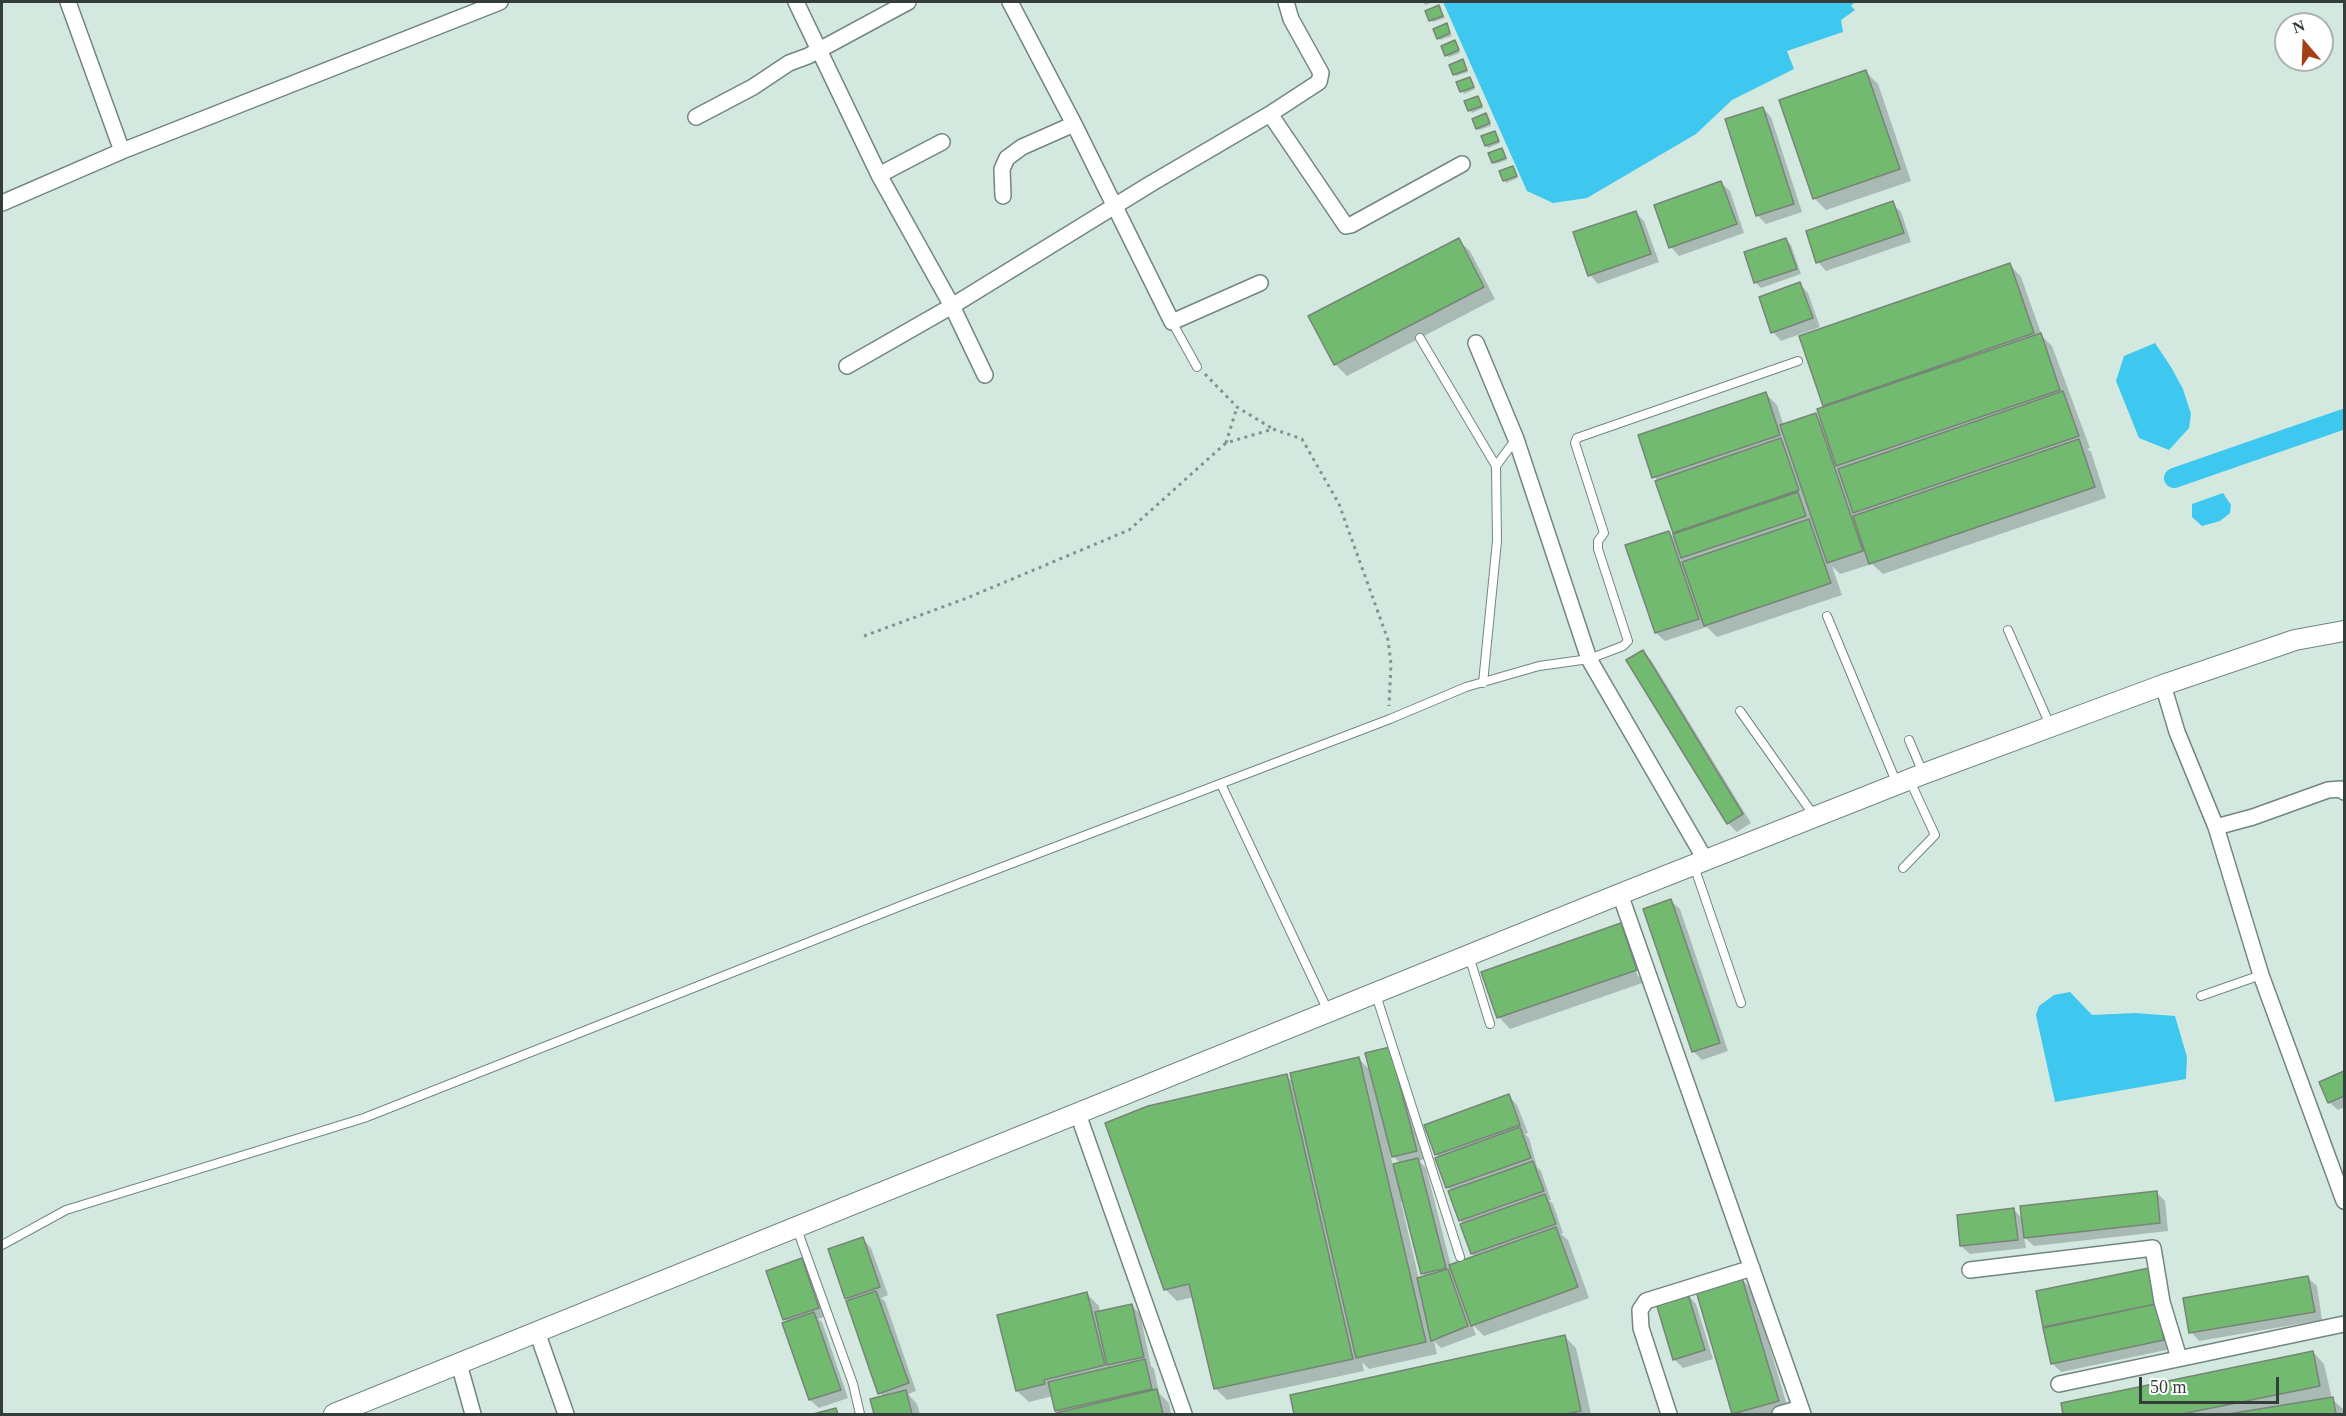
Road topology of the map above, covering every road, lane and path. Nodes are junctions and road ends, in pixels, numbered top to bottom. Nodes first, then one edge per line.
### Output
1 (68, 2) edge
2 (500, 2) edge
3 (796, 2) edge
4 (908, 2) edge
5 (1010, 2) edge
6 (1286, 2) edge
7 (819, 49) junction
8 (1270, 114) junction
9 (696, 117) dead end
10 (1074, 124) junction
11 (942, 142) dead end
12 (122, 151) junction
13 (1462, 164) dead end
14 (879, 175) junction
15 (1003, 196) dead end
16 (2, 203) edge
17 (1114, 208) junction
18 (1260, 283) dead end
19 (952, 306) junction
20 (1172, 322) junction
21 (1420, 338) dead end
22 (1476, 343) dead end
23 (1798, 361) dead end
24 (847, 366) dead end
25 (1197, 367) dead end
26 (1205, 374) dead end
27 (985, 375) dead end
28 (1237, 408) junction
29 (1273, 429) junction
30 (1516, 439) junction
31 (1226, 443) junction
32 (1496, 466) junction
33 (1827, 616) dead end
34 (2008, 630) dead end
35 (2344, 631) edge
36 (864, 636) dead end
37 (1589, 658) junction
38 (1483, 683) junction
39 (2163, 685) junction
40 (1740, 711) dead end
41 (1389, 719) junction
42 (2051, 727) junction
43 (1909, 740) dead end
44 (1910, 780) junction
45 (1221, 784) junction
46 (2344, 792) edge
47 (1816, 818) junction
48 (2216, 827) junction
49 (1700, 863) junction
50 (1903, 868) dead end
51 (1620, 894) junction
52 (1468, 956) junction
53 (2262, 975) junction
54 (1375, 993) junction
55 (2201, 996) dead end
56 (1741, 1003) dead end
57 (1328, 1012) junction
58 (1490, 1024) dead end
59 (1078, 1114) junction
60 (2344, 1201) edge
61 (796, 1227) junction
62 (2, 1245) edge
63 (1460, 1257) dead end
64 (1752, 1268) junction
65 (1970, 1270) dead end
66 (2344, 1324) edge
67 (537, 1332) junction
68 (2179, 1358) junction
69 (459, 1364) junction
70 (2059, 1384) dead end
71 (1802, 1411) edge
72 (334, 1414) edge
73 (473, 1414) edge
74 (566, 1414) edge
75 (860, 1414) edge
76 (1184, 1414) edge
77 (1669, 1414) edge
78 (1780, 1414) edge

1 - 12 street
2 - 12 street
3 - 7 street
4 - 7 street
5 - 10 street
6 - 8 street
7 - 9 street
7 - 14 street
8 - 13 street
8 - 17 street
10 - 15 street
10 - 17 street
11 - 14 street
12 - 16 street
14 - 19 street
17 - 19 street
17 - 20 street
18 - 20 street
19 - 24 street
19 - 27 street
20 - 25 lane
21 - 32 lane
22 - 30 street
23 - 37 lane
26 - 28 path
28 - 29 path
28 - 31 path
29 - 31 path
29 - 41 path
30 - 32 lane
30 - 37 street
31 - 36 path
32 - 38 lane
33 - 44 lane
34 - 42 lane
35 - 39 street
37 - 38 lane
37 - 49 street
38 - 41 lane
39 - 42 street
39 - 48 street
40 - 47 lane
41 - 45 lane
42 - 44 street
43 - 44 lane
44 - 47 street
44 - 50 lane
45 - 57 lane
45 - 62 lane
46 - 48 street
47 - 49 street
48 - 53 street
49 - 51 street
49 - 56 lane
51 - 52 street
51 - 64 street
52 - 54 street
52 - 58 lane
53 - 55 lane
53 - 60 street
54 - 57 street
54 - 63 lane
57 - 59 street
59 - 61 street
59 - 76 street
61 - 67 street
61 - 75 lane
64 - 71 street
64 - 77 street
65 - 68 street
66 - 68 street
67 - 69 street
67 - 74 street
68 - 70 street
69 - 72 street
69 - 73 street
71 - 78 street

